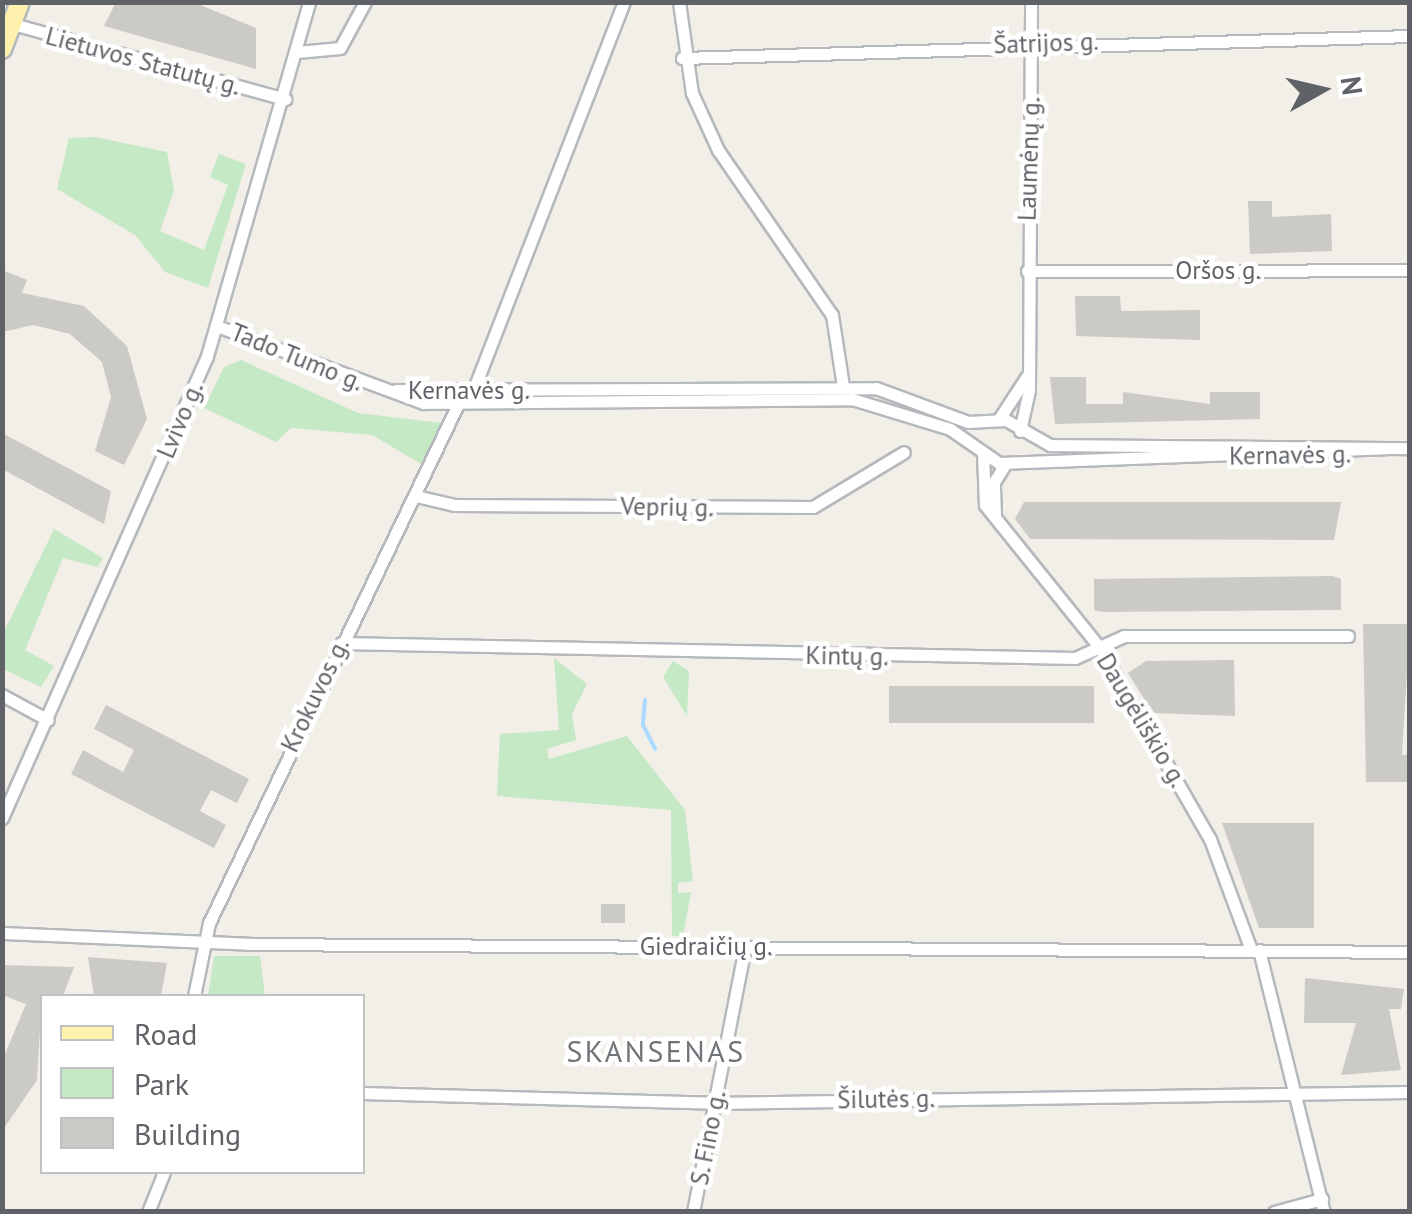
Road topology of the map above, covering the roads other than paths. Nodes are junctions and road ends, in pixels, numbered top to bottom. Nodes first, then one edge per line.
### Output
1 (20, 2) edge
2 (309, 2) edge
3 (365, 2) edge
4 (624, 2) edge
5 (679, 2) edge
6 (1031, 2) edge
7 (7, 23) edge
8 (1410, 36) edge
9 (1030, 42) junction
10 (2, 49) edge
11 (297, 52) junction
12 (682, 58) junction
13 (285, 99) junction
14 (1410, 270) edge
15 (1027, 271) junction
16 (218, 326) junction
17 (1027, 376) junction
18 (842, 386) junction
19 (377, 388) junction
20 (473, 391) junction
21 (459, 402) junction
22 (993, 422) junction
23 (1021, 434) junction
24 (1386, 448) junction
25 (1410, 448) edge
26 (980, 449) junction
27 (904, 452) dead end
28 (1010, 461) junction
29 (416, 496) junction
30 (995, 516) junction
31 (1348, 636) dead end
32 (341, 643) junction
33 (1100, 648) junction
34 (2, 696) edge
35 (48, 720) junction
36 (2, 818) edge
37 (2, 933) edge
38 (204, 939) junction
39 (745, 946) junction
40 (1255, 948) junction
41 (1410, 952) edge
42 (194, 994) edge
43 (1409, 1092) edge
44 (365, 1093) edge
45 (1301, 1096) junction
46 (714, 1103) junction
47 (163, 1174) edge
48 (1323, 1205) edge
49 (148, 1212) edge
50 (693, 1212) edge
51 (1274, 1212) edge

1 - 7 main road
2 - 11 street, Lvivo g.
3 - 11 street
4 - 20 street
5 - 12 street
6 - 9 street, Laumėnų g.
7 - 10 main road
7 - 13 street, Lietuvos Statutų g.
8 - 9 street, Šatrijos g.
9 - 12 street, Šatrijos g.
9 - 15 street, Laumėnų g.
11 - 13 street, Lvivo g.
12 - 18 street
13 - 16 street, Lvivo g.
14 - 15 street, Oršos g.
15 - 17 street, Laumėnų g.
16 - 19 street, Tado Tumo g.
16 - 35 street, Lvivo g.
17 - 22 street
17 - 23 street, Laumėnų g.
18 - 20 street, Kernavės g.
18 - 22 street, Kernavės g.
19 - 20 street, Kernavės g.
19 - 21 street, Kernavės g.
21 - 26 street, Kernavės g.
21 - 29 street, Krokuvos g.
22 - 23 street, Kernavės g.
22 - 26 street
23 - 24 street, Kernavės g.
23 - 28 street
24 - 25 street, Kernavės g.
24 - 28 street, Kernavės g.
26 - 28 street, Kernavės g.
26 - 30 street, Daugėliškio g.
27 - 29 street, Veprių g.
28 - 30 street
29 - 32 street, Krokuvos g.
30 - 33 street, Daugėliškio g.
31 - 33 street, Kintų g.
32 - 33 street, Kintų g.
32 - 38 street, Krokuvos g.
33 - 40 street, Daugėliškio g.
34 - 35 street
35 - 36 street, Lvivo g.
37 - 38 street, Giedraičių g.
38 - 39 street, Giedraičių g.
38 - 42 street, Krokuvos g.
39 - 40 street, Giedraičių g.
39 - 46 street, S. Fino g.
40 - 41 street, Giedraičių g.
40 - 45 street, Daugėliškio g.
43 - 45 street, Šilutės g.
44 - 46 street, Šilutės g.
45 - 46 street, Šilutės g.
45 - 48 street, Daugėliškio g.
46 - 50 street, S. Fino g.
47 - 49 street
48 - 51 street

